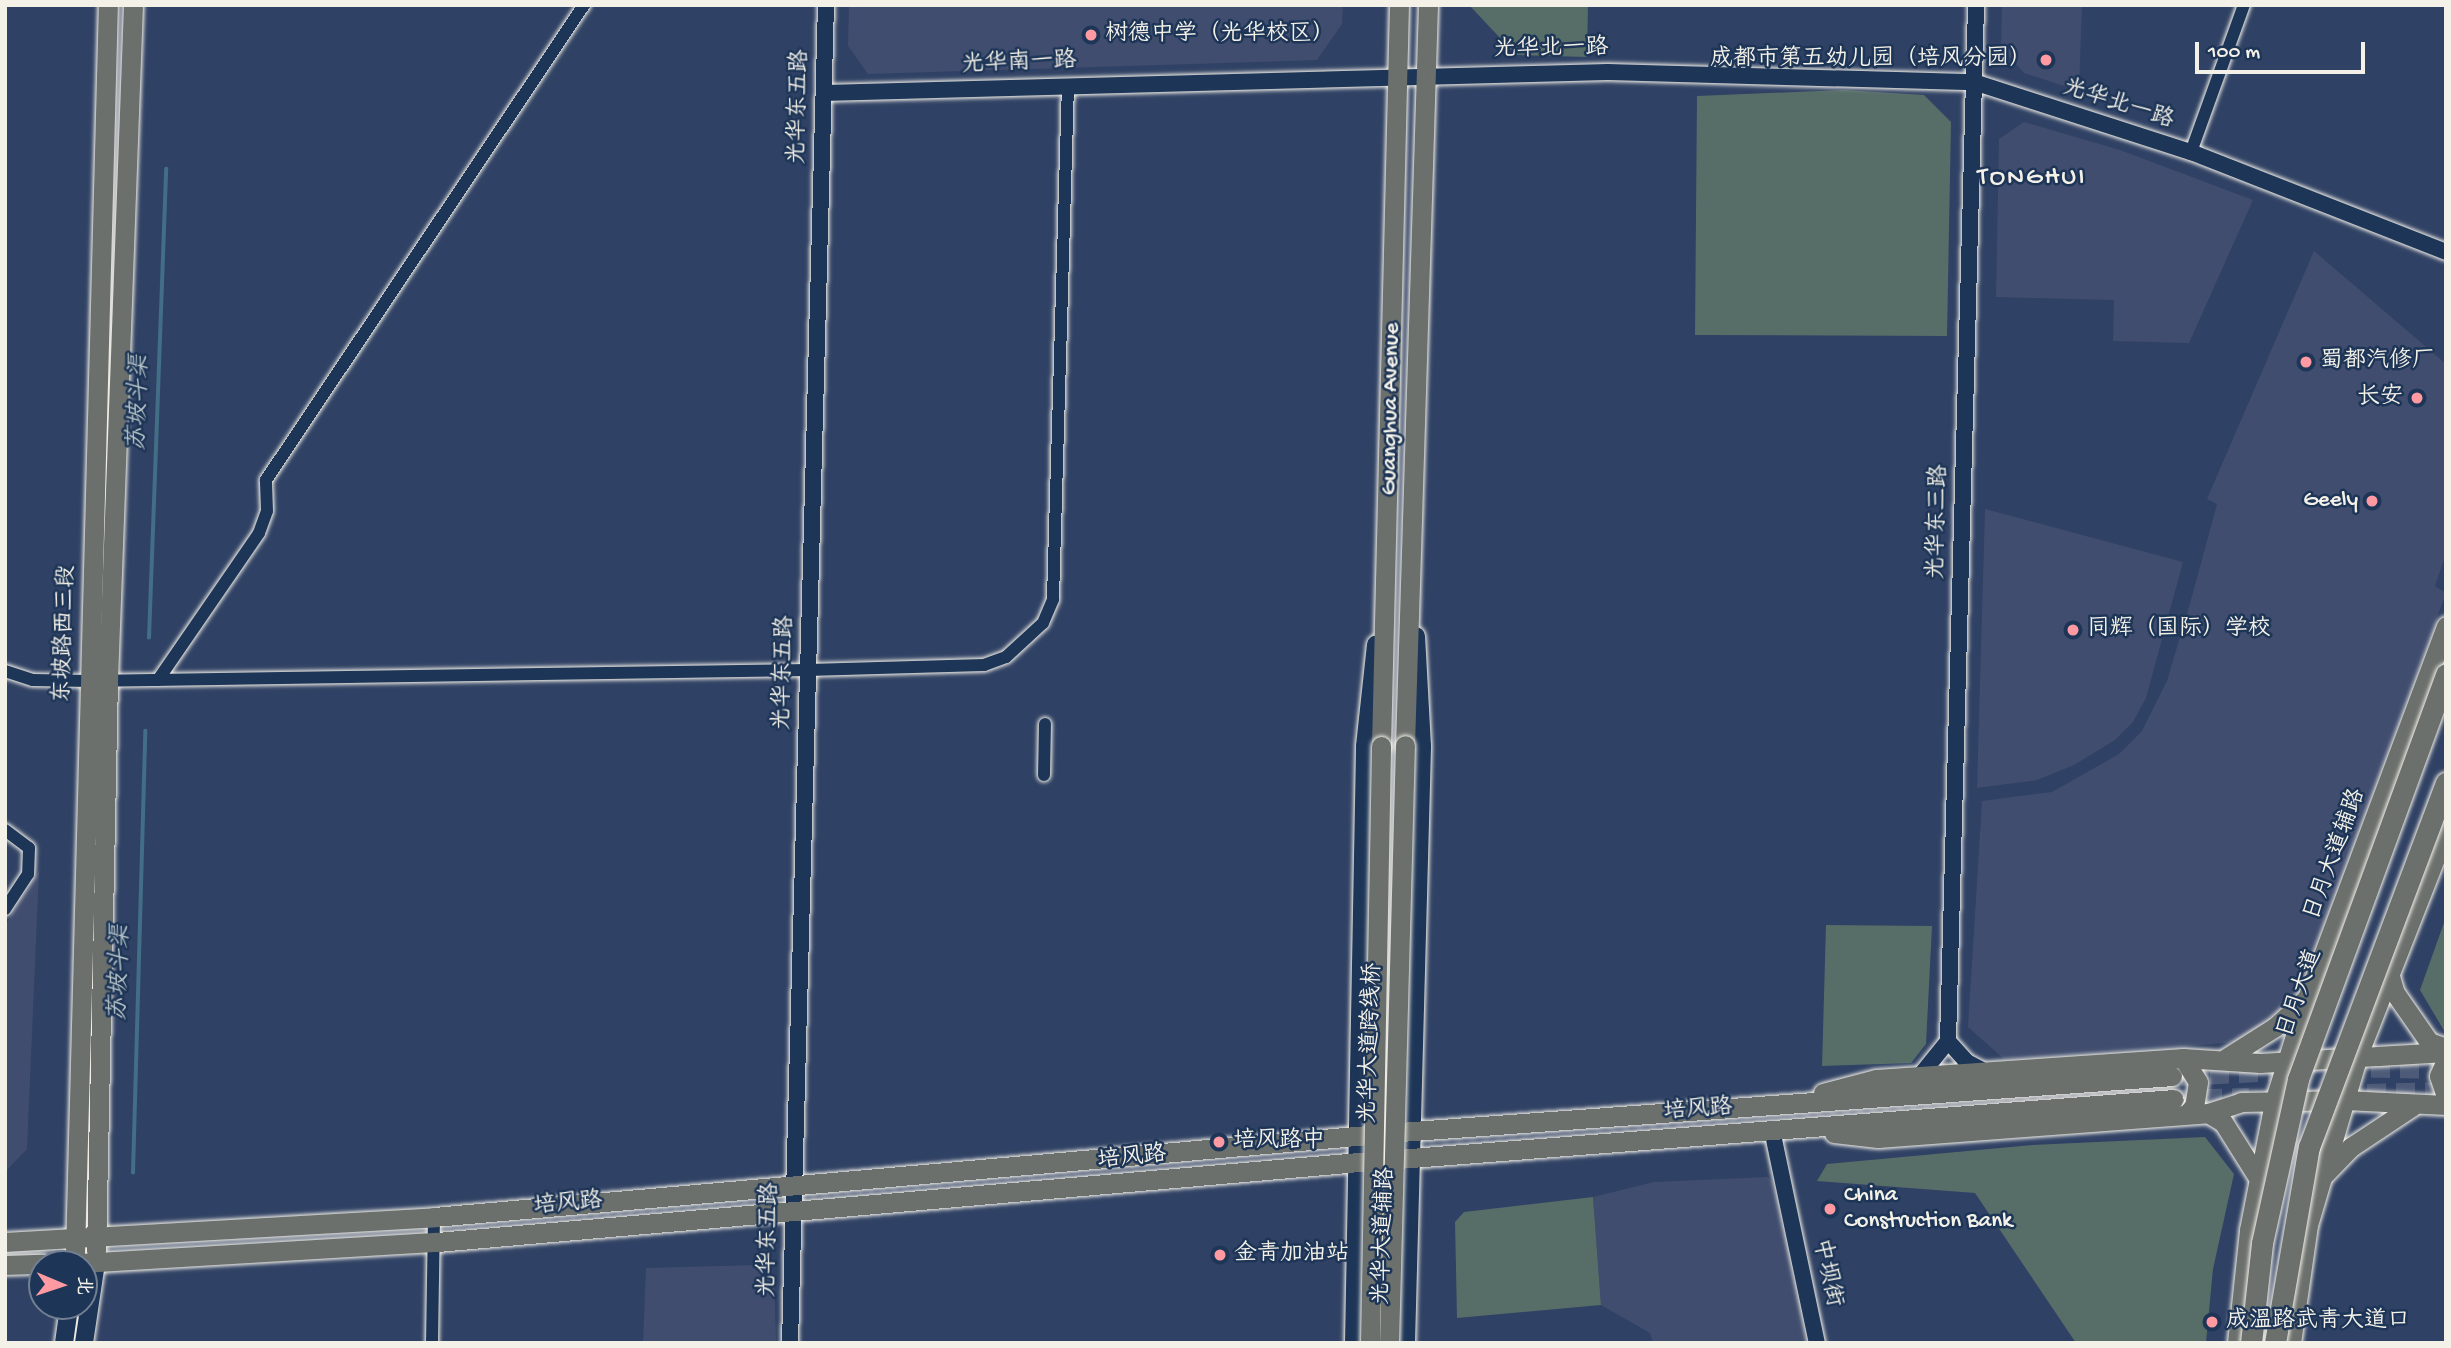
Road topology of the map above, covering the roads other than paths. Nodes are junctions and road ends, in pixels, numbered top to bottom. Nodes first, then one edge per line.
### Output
1 (108, 5) edge
2 (133, 5) edge
3 (584, 5) edge
4 (826, 5) edge
5 (1399, 5) edge
6 (1427, 5) edge
7 (1976, 5) edge
8 (2244, 5) edge
9 (1425, 74) junction
10 (1397, 75) junction
11 (1974, 82) junction
12 (1068, 85) junction
13 (824, 93) junction
14 (2191, 152) junction
15 (2446, 252) edge
16 (1384, 561) junction
17 (1413, 563) junction
18 (2446, 626) edge
19 (808, 670) junction
20 (5, 671) edge
21 (2446, 674) edge
22 (158, 680) junction
23 (98, 681) junction
24 (1045, 723) dead end
25 (1405, 745) joint
26 (1381, 746) joint
27 (1044, 775) dead end
28 (2446, 783) edge
29 (5, 830) edge
30 (2446, 831) edge
31 (5, 909) edge
32 (2390, 976) junction
33 (2307, 998) junction
34 (1362, 1007) junction
35 (1416, 1012) junction
36 (1948, 1041) junction
37 (2446, 1050) edge
38 (2358, 1055) junction
39 (2183, 1058) junction
40 (2226, 1058) junction
41 (2288, 1060) junction
42 (2446, 1060) edge
43 (1989, 1073) junction
44 (2172, 1076) tunnel mouth
45 (1919, 1077) junction
46 (2446, 1096) edge
47 (2174, 1099) tunnel mouth
48 (2345, 1100) junction
49 (1788, 1102) junction
50 (2274, 1102) junction
51 (2415, 1105) junction
52 (2446, 1105) edge
53 (2208, 1112) junction
54 (2187, 1114) junction
55 (1782, 1129) junction
56 (1413, 1131) junction
57 (1360, 1136) junction
58 (1412, 1158) junction
59 (1359, 1162) junction
60 (2257, 1176) junction
61 (2321, 1178) junction
62 (794, 1183) junction
63 (794, 1209) junction
64 (434, 1217) junction
65 (96, 1240) junction
66 (76, 1241) junction
67 (5, 1242) edge
68 (434, 1242) junction
69 (75, 1250) edge
70 (96, 1250) edge
71 (98, 1263) edge
72 (28, 1264) edge
73 (5, 1265) edge
74 (67, 1320) edge
75 (87, 1320) edge
76 (64, 1343) edge
77 (84, 1343) edge
78 (432, 1343) edge
79 (790, 1343) edge
80 (1354, 1343) edge
81 (1370, 1343) edge
82 (1389, 1343) edge
83 (1406, 1343) edge
84 (1817, 1343) edge
85 (2237, 1343) edge
86 (2251, 1343) edge
87 (2275, 1343) edge
88 (2291, 1343) edge

1 - 23 main road, 东坡路西三段
2 - 23 main road, 东坡路西三段
3 - 22 street
4 - 13 street, 光华东五路
5 - 10 main road, Guanghua Avenue
6 - 9 main road, Guanghua Avenue
7 - 11 street, 光华东三路
8 - 14 street
9 - 10 street, 光华南一路
9 - 11 street, 光华北一路
9 - 17 main road, Guanghua Avenue
10 - 12 street, 光华南一路
10 - 16 main road, Guanghua Avenue
11 - 14 street, 光华北一路
11 - 36 street, 光华东三路
12 - 13 street, 光华南一路
12 - 19 street
13 - 19 street, 光华东五路
14 - 15 street, 光华北一路
16 - 26 main road, Guanghua Avenue
16 - 34 main road, 光华大道辅路
17 - 25 main road, Guanghua Avenue
17 - 35 main road, 光华大道辅路
18 - 33 main road, 日月大道辅路
19 - 22 street
19 - 62 street, 光华东五路
20 - 23 street
21 - 86 highway, 日月大道, bridge
22 - 23 street
23 - 65 main road, 东坡路西三段
23 - 66 main road, 东坡路西三段
24 - 27 street
25 - 82 main road, 光华大道跨线桥, bridge
26 - 81 main road, 光华大道跨线桥, bridge
28 - 87 highway, bridge
29 - 31 street
30 - 32 main road
32 - 37 main road
32 - 38 main road
33 - 40 main road
33 - 41 main road, 日月大道辅路
34 - 35 main road
34 - 57 main road, 光华大道辅路
35 - 56 main road, 光华大道辅路
36 - 43 street
36 - 45 street
37 - 38 main road
38 - 41 main road
38 - 48 main road
39 - 40 main road
39 - 43 main road
39 - 54 main road
40 - 41 main road
41 - 50 main road, 日月大道辅路
42 - 46 main road
43 - 45 main road
44 - 49 main road, 培风路
45 - 49 main road
47 - 55 main road, 培风路
48 - 50 main road
48 - 51 main road
48 - 61 main road
49 - 56 main road, 培风路
50 - 53 main road
50 - 60 main road, 日月大道辅路
51 - 52 main road
51 - 61 main road
53 - 54 main road
53 - 60 main road
54 - 55 main road
55 - 58 main road, 培风路
55 - 84 street, 中坝街
56 - 57 main road, 培风路
56 - 58 main road, 光华大道辅路
57 - 59 main road, 光华大道辅路
57 - 62 main road, 培风路
58 - 59 main road, 培风路
58 - 83 main road, 光华大道辅路
59 - 63 main road, 培风路
59 - 80 main road, 光华大道辅路
60 - 85 main road, 日月大道辅路
61 - 88 main road
62 - 63 street, 光华东五路
62 - 64 main road, 培风路
63 - 68 main road, 培风路
63 - 79 street, 光华东五路
64 - 65 main road, 培风路
64 - 68 street
65 - 66 main road, 培风路
65 - 70 main road, 东坡路西三段
66 - 67 main road, 培风路
66 - 69 main road, 东坡路西三段
68 - 71 main road, 培风路
68 - 78 street
72 - 73 main road
74 - 76 main road
75 - 77 main road

